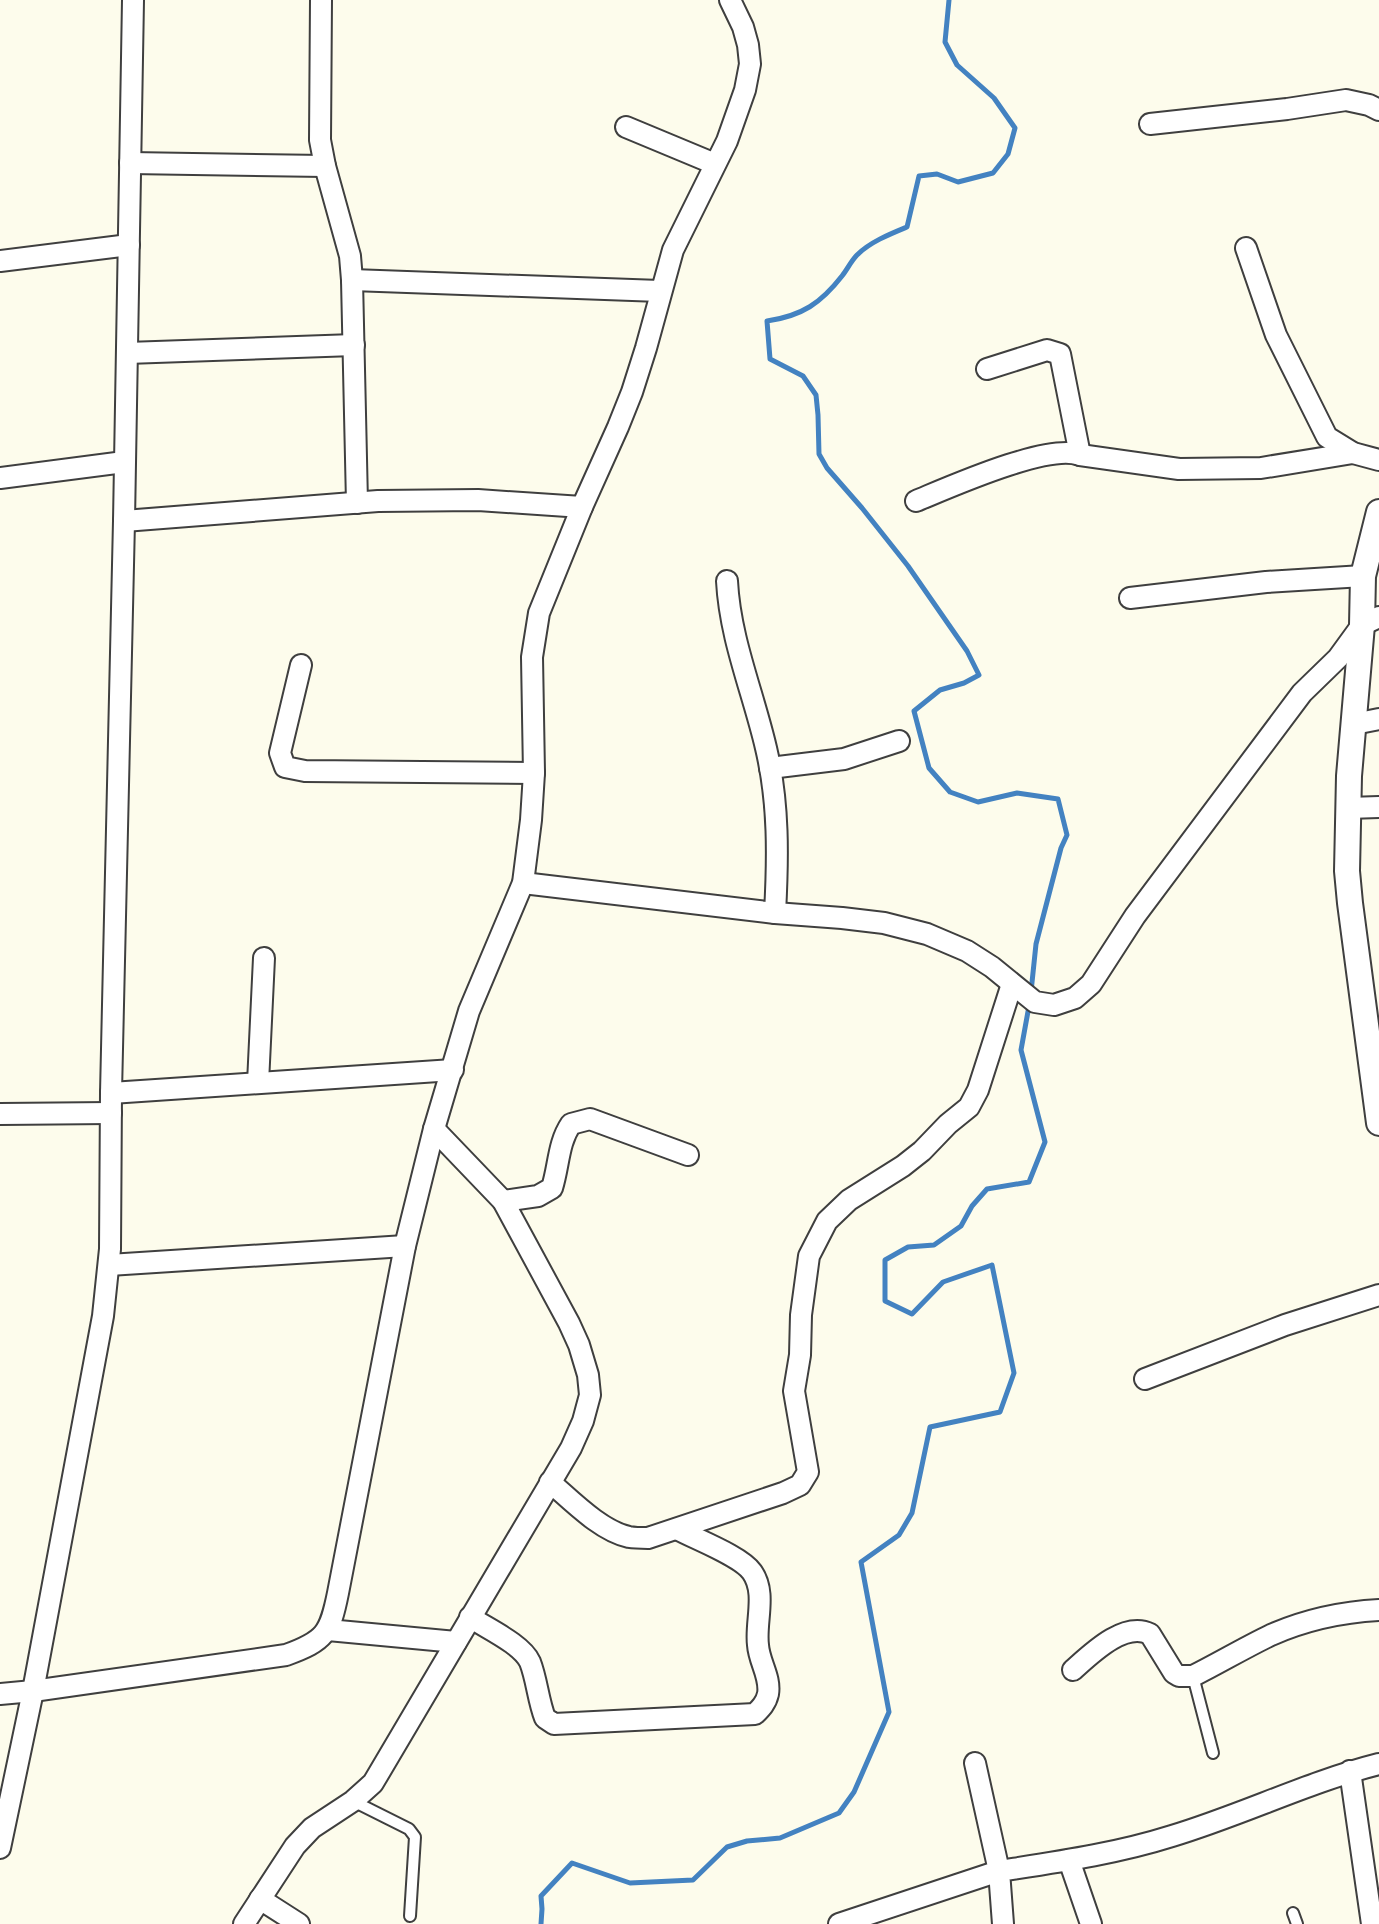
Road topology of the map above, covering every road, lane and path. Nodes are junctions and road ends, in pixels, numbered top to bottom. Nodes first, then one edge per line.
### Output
1 (133, 0) edge
2 (321, 0) edge
3 (730, 0) edge
4 (1379, 110) edge
5 (1150, 124) dead end
6 (626, 127) dead end
7 (130, 163) junction
8 (715, 164) junction
9 (325, 166) junction
10 (129, 245) junction
11 (1246, 248) dead end
12 (0, 261) edge
13 (352, 280) junction
14 (660, 291) junction
15 (354, 345) junction
16 (127, 353) junction
17 (987, 369) dead end
18 (1353, 453) junction
19 (1080, 455) junction
20 (1379, 460) edge
21 (124, 462) junction
22 (0, 478) edge
23 (916, 501) dead end
24 (357, 503) junction
25 (582, 507) junction
26 (1379, 512) edge
27 (124, 521) junction
28 (1363, 576) junction
29 (727, 581) dead end
30 (1130, 598) dead end
31 (1370, 621) edge
32 (301, 665) dead end
33 (1379, 719) edge
34 (1354, 724) junction
35 (899, 741) dead end
36 (770, 768) junction
37 (534, 773) junction
38 (1379, 807) edge
39 (1348, 808) junction
40 (523, 883) junction
41 (775, 913) junction
42 (264, 958) dead end
43 (1012, 984) junction
44 (1372, 1019) edge
45 (453, 1070) junction
46 (258, 1083) junction
47 (111, 1103) junction
48 (0, 1114) edge
49 (1379, 1123) edge
50 (434, 1129) junction
51 (688, 1155) dead end
52 (503, 1201) junction
53 (405, 1246) junction
54 (109, 1265) junction
55 (1379, 1295) edge
56 (1145, 1379) dead end
57 (550, 1482) junction
58 (677, 1529) junction
59 (1379, 1610) edge
60 (470, 1617) junction
61 (328, 1630) junction
62 (456, 1642) junction
63 (1073, 1670) dead end
64 (1193, 1676) junction
65 (33, 1691) junction
66 (0, 1694) edge
67 (1213, 1753) dead end
68 (975, 1763) dead end
69 (1379, 1764) edge
70 (1350, 1771) junction
71 (353, 1801) junction
72 (0, 1848) edge
73 (1069, 1860) junction
74 (999, 1871) junction
75 (260, 1899) junction
76 (410, 1916) dead end
77 (244, 1924) edge
78 (299, 1924) edge
79 (839, 1924) edge
80 (1003, 1924) edge
81 (1091, 1924) edge
82 (1372, 1924) edge

1 - 7 street
2 - 9 street
3 - 8 street
4 - 5 street
6 - 8 street
7 - 9 street
7 - 10 street
8 - 14 street
9 - 13 street
10 - 12 street
10 - 16 street
11 - 18 street
13 - 14 street
13 - 15 street
14 - 25 street
15 - 16 street
15 - 24 street
16 - 21 street
17 - 19 street
18 - 19 street
18 - 20 street
19 - 23 street
21 - 22 street
21 - 27 street
24 - 25 street
24 - 27 street
25 - 37 street
26 - 28 street
27 - 47 street
28 - 30 street
28 - 31 street
29 - 36 street
31 - 34 street
31 - 43 street
32 - 37 street
33 - 34 street
34 - 39 street
35 - 36 street
36 - 41 street
37 - 40 street
38 - 39 street
39 - 44 street
40 - 41 street
40 - 45 street
41 - 43 street
42 - 46 street
43 - 58 street
44 - 49 street
45 - 46 street
45 - 50 street
46 - 47 street
47 - 48 street
47 - 54 street
50 - 52 street
50 - 53 street
51 - 52 street
52 - 57 street
53 - 54 street
53 - 61 street
54 - 65 street
55 - 56 street
57 - 58 street
57 - 60 street
58 - 60 street
59 - 64 street
60 - 62 street
61 - 62 street
61 - 65 street
62 - 71 street
63 - 64 street
64 - 67 lane
65 - 66 street
65 - 72 street
68 - 74 street
69 - 70 street
70 - 73 street
70 - 82 street
71 - 75 street
71 - 76 lane
73 - 74 street
73 - 81 street
74 - 79 street
74 - 80 street
75 - 77 street
75 - 78 street

